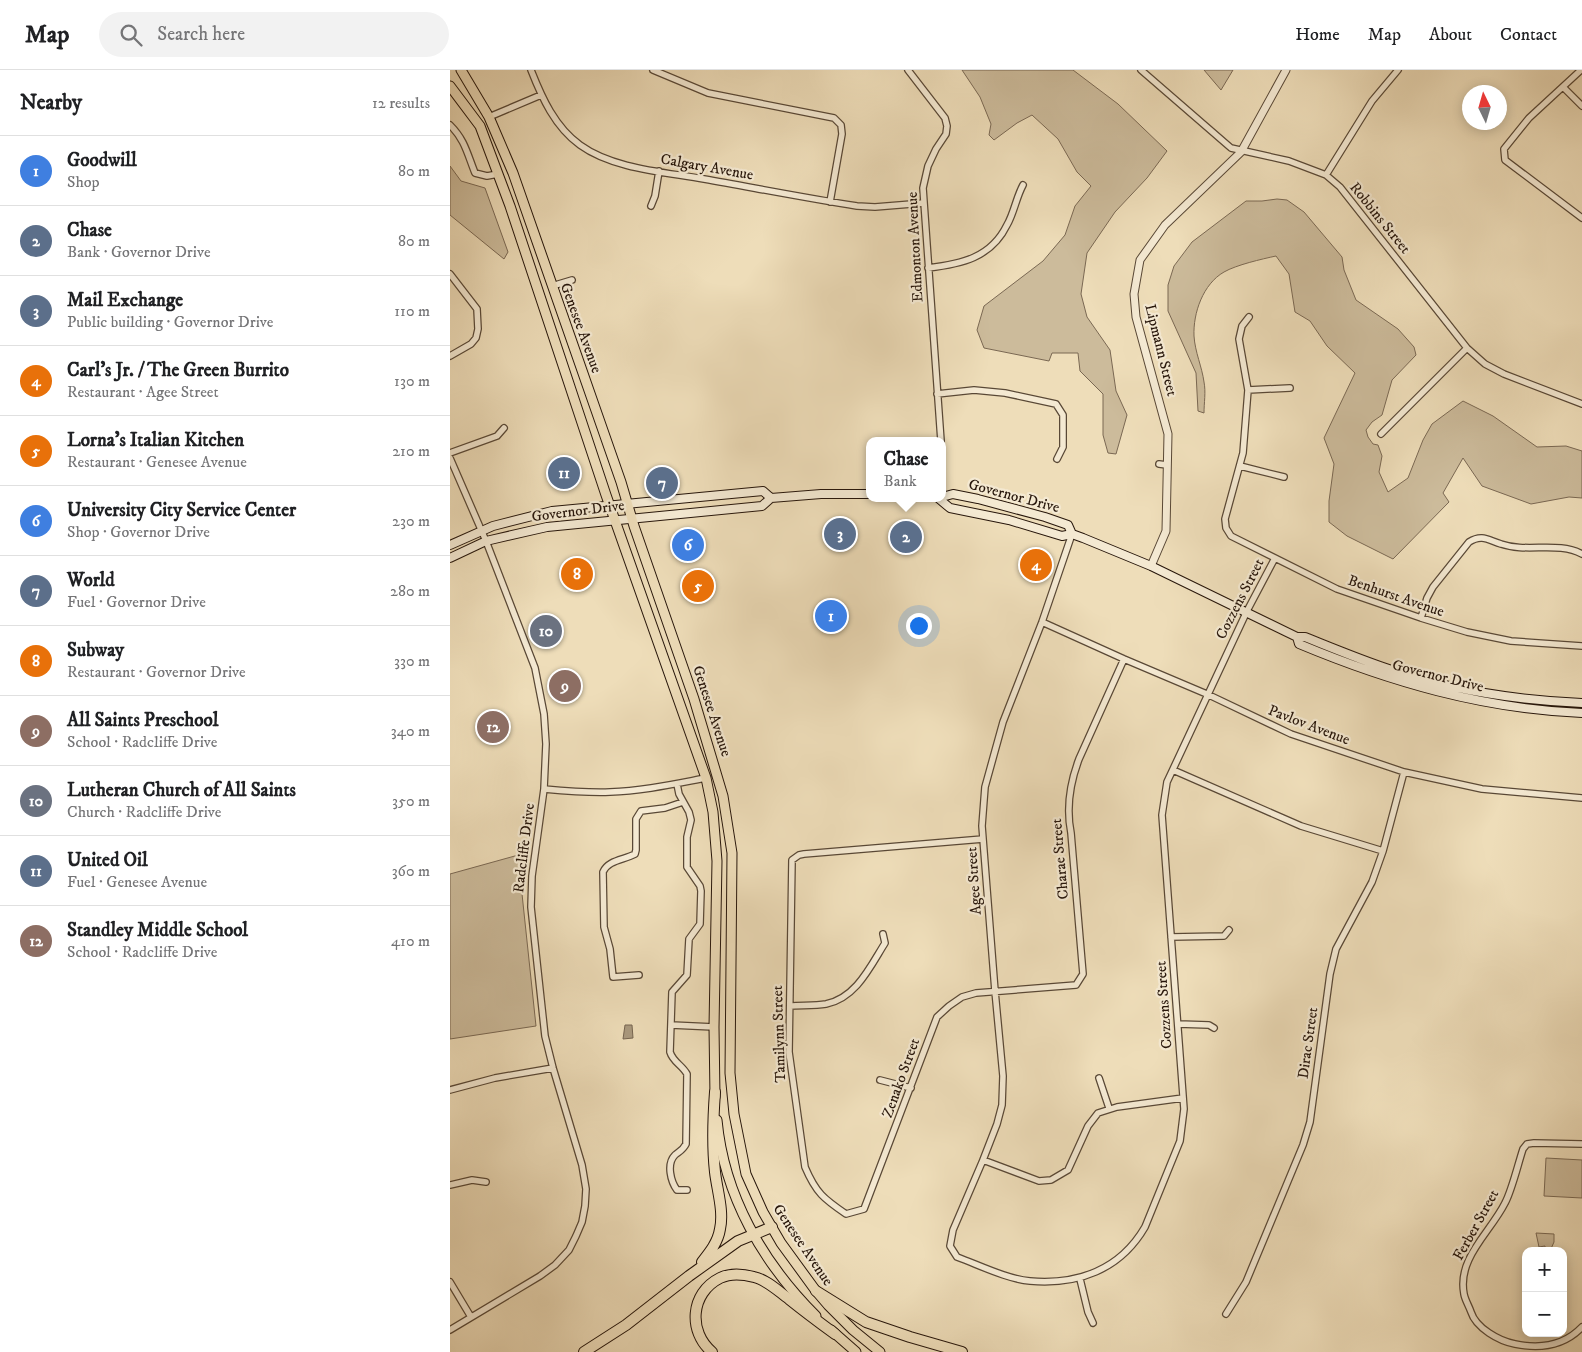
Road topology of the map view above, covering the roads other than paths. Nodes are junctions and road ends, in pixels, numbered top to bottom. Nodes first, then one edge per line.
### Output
1 (461, 70) edge
2 (531, 70) edge
3 (653, 70) edge
4 (908, 70) edge
5 (1141, 70) edge
6 (1286, 70) edge
7 (1398, 70) edge
8 (1582, 70) edge
9 (450, 86) edge
10 (1563, 87) junction
11 (541, 95) junction
12 (1582, 106) edge
13 (489, 117) junction
14 (450, 124) edge
15 (1241, 152) junction
16 (659, 171) junction
17 (498, 174) junction
18 (1326, 175) junction
19 (1023, 185) dead end
20 (830, 202) junction
21 (924, 203) junction
22 (650, 206) dead end
23 (1582, 218) edge
24 (928, 268) junction
25 (450, 274) edge
26 (572, 280) dead end
27 (552, 286) junction
28 (1250, 317) dead end
29 (1467, 348) junction
30 (450, 356) edge
31 (1290, 388) dead end
32 (1248, 390) junction
33 (938, 394) junction
34 (1582, 404) edge
35 (504, 428) dead end
36 (1381, 434) dead end
37 (941, 437) edge
38 (450, 453) edge
39 (450, 458) edge
40 (1057, 459) dead end
41 (1158, 464) dead end
42 (1167, 465) junction
43 (1240, 466) junction
44 (1284, 477) dead end
45 (866, 494) edge
46 (946, 496) edge
47 (771, 498) junction
48 (943, 502) edge
49 (627, 504) junction
50 (610, 505) junction
51 (632, 518) junction
52 (615, 520) junction
53 (482, 530) junction
54 (1072, 534) junction
55 (486, 541) junction
56 (450, 545) edge
57 (1582, 554) edge
58 (450, 558) edge
59 (1275, 558) junction
60 (1151, 566) junction
61 (1247, 611) junction
62 (1421, 618) junction
63 (1042, 622) junction
64 (1297, 637) junction
65 (1582, 646) edge
66 (1124, 659) junction
67 (1209, 695) junction
68 (1582, 703) edge
69 (1582, 713) edge
70 (1174, 770) junction
71 (1404, 772) junction
72 (706, 778) junction
73 (677, 784) junction
74 (544, 789) junction
75 (1582, 798) edge
76 (682, 802) junction
77 (983, 839) junction
78 (1384, 851) junction
79 (1229, 930) dead end
80 (883, 934) dead end
81 (1171, 937) junction
82 (639, 975) dead end
83 (995, 990) junction
84 (790, 1006) junction
85 (1178, 1024) junction
86 (671, 1025) junction
87 (714, 1026) junction
88 (1214, 1028) dead end
89 (731, 1029) junction
90 (553, 1068) junction
91 (1099, 1078) dead end
92 (880, 1080) dead end
93 (911, 1088) junction
94 (450, 1090) edge
95 (715, 1092) junction
96 (1183, 1098) junction
97 (1109, 1108) junction
98 (1582, 1144) edge
99 (983, 1160) junction
100 (486, 1182) dead end
101 (450, 1185) edge
102 (687, 1190) dead end
103 (864, 1209) joint
104 (772, 1227) junction
105 (953, 1230) joint
106 (754, 1234) junction
107 (690, 1276) junction
108 (1080, 1279) junction
109 (450, 1282) edge
110 (816, 1291) junction
111 (1226, 1314) dead end
112 (471, 1317) junction
113 (1093, 1323) dead end
114 (1582, 1327) edge
115 (450, 1330) edge
116 (835, 1334) junction
117 (584, 1352) edge
118 (712, 1352) edge
119 (856, 1352) edge
120 (880, 1352) edge
121 (962, 1352) edge

1 - 13 main road, Genesee Avenue
2 - 11 street, Calgary Avenue
3 - 20 street
4 - 21 street, Edmonton Avenue
5 - 15 street, Robbins Street
6 - 15 street, Lipmann Street
7 - 18 street
8 - 10 street
9 - 17 main road, Genesee Avenue
10 - 12 street
10 - 23 street
11 - 13 street
11 - 16 street, Calgary Avenue
13 - 27 main road, Genesee Avenue
14 - 17 street
15 - 18 street, Robbins Street
15 - 42 street, Lipmann Street
16 - 20 street, Calgary Avenue
16 - 22 street
17 - 50 main road, Genesee Avenue
18 - 29 street, Robbins Street
19 - 24 street
20 - 21 street, Calgary Avenue
21 - 24 street, Edmonton Avenue
24 - 33 street, Edmonton Avenue
25 - 30 street
26 - 27 street
27 - 49 main road, Genesee Avenue
28 - 32 street
29 - 34 street, Robbins Street
29 - 36 street
31 - 32 street
32 - 43 street
33 - 37 street, Edmonton Avenue
33 - 40 street
35 - 38 street
39 - 53 street, Radcliffe Drive
41 - 42 street
42 - 60 street, Lipmann Street
43 - 44 street
43 - 59 street, Benhurst Avenue
45 - 47 main road, Governor Drive
46 - 54 main road, Governor Drive
47 - 49 main road, Governor Drive
47 - 51 main road, Governor Drive
48 - 54 main road, Governor Drive
49 - 50 main road, Governor Drive
49 - 51 main road, Genesee Avenue
50 - 52 main road, Genesee Avenue
50 - 53 main road, Governor Drive
51 - 52 main road, Governor Drive
51 - 89 main road, Genesee Avenue
52 - 55 main road, Governor Drive
52 - 72 main road, Genesee Avenue
53 - 55 street, Radcliffe Drive
53 - 56 main road, Governor Drive
54 - 60 main road, Governor Drive
54 - 63 street, Agee Street
55 - 58 main road, Governor Drive
55 - 74 street, Radcliffe Drive
57 - 62 street
59 - 61 street, Cozzens Street
59 - 62 street, Benhurst Avenue
60 - 61 main road, Governor Drive
61 - 64 main road, Governor Drive
61 - 67 street, Cozzens Street
62 - 65 street, Benhurst Avenue
63 - 66 street, Pavlov Avenue
63 - 77 street, Agee Street
64 - 68 main road, Governor Drive
64 - 69 main road, Governor Drive
66 - 67 street, Pavlov Avenue
66 - 83 street, Charae Street
67 - 70 street, Cozzens Street
67 - 71 street, Pavlov Avenue
70 - 78 street
70 - 81 street, Cozzens Street
71 - 75 street, Pavlov Avenue
71 - 78 street, Dirac Street
72 - 73 street
72 - 87 main road, Genesee Avenue
73 - 74 street
73 - 76 street
74 - 90 street, Radcliffe Drive
76 - 82 street
76 - 86 street
77 - 83 street, Agee Street
77 - 84 street, Tamilynn Street
78 - 111 street, Dirac Street
79 - 81 street
80 - 84 street
81 - 85 street, Cozzens Street
83 - 93 street, Zenako Street
83 - 99 street, Agee Street
84 - 103 street, Tamilynn Street
85 - 88 street
85 - 96 street, Cozzens Street
86 - 87 street
86 - 102 street
87 - 89 main road
87 - 95 main road, Genesee Avenue
89 - 104 main road, Genesee Avenue
90 - 94 street
90 - 112 street, Radcliffe Drive
91 - 97 street
92 - 93 street
93 - 103 street, Zenako Street
95 - 106 main road, Genesee Avenue
95 - 107 highway
96 - 97 street
96 - 108 street, Cozzens Street
97 - 99 street
98 - 114 street, Ferber Street
99 - 105 street, Agee Street
100 - 101 street
104 - 106 highway
104 - 110 main road, Genesee Avenue
105 - 108 street, Cozzens Street
106 - 107 highway
106 - 116 main road, Genesee Avenue
107 - 117 highway
108 - 113 street
109 - 112 street
110 - 120 main road, Genesee Avenue
110 - 121 highway
112 - 115 street
116 - 118 highway
116 - 119 main road, Genesee Avenue

